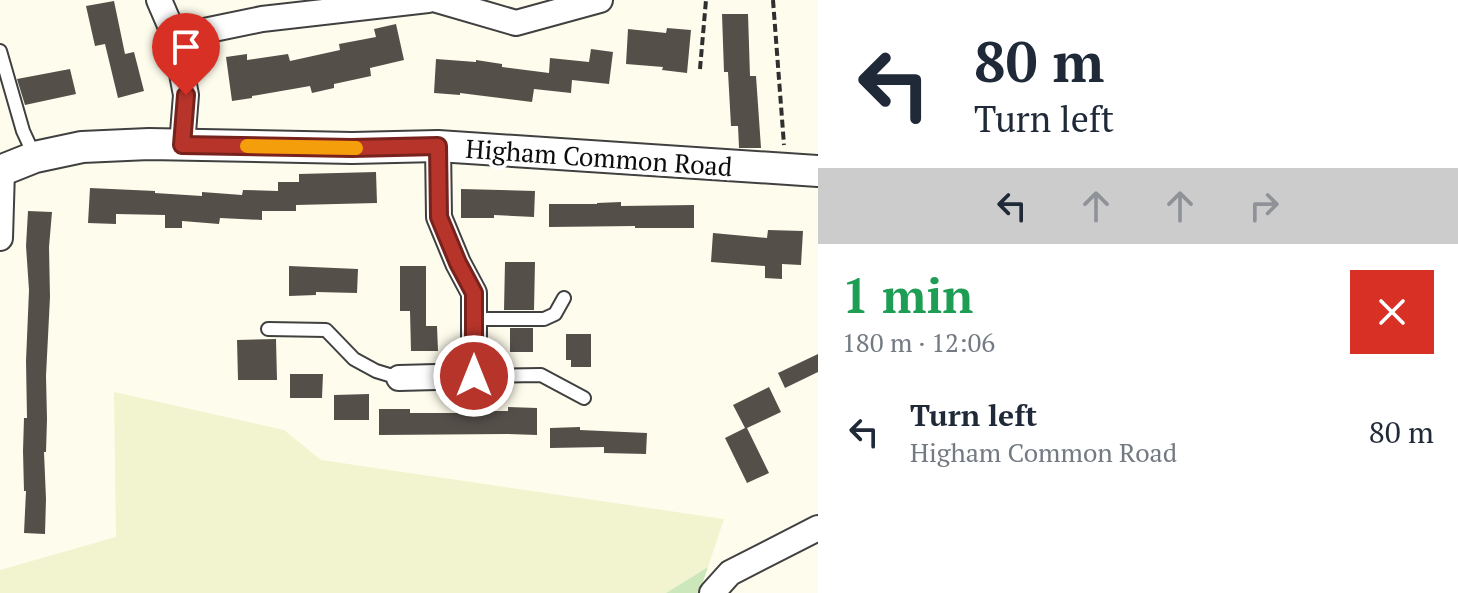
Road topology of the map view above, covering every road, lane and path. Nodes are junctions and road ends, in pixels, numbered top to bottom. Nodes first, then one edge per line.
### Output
1 (159, 0) edge
2 (428, 0) edge
3 (437, 0) edge
4 (600, 0) edge
5 (706, 0) edge
6 (773, 0) edge
7 (333, 5) edge
8 (175, 37) junction
9 (0, 51) edge
10 (700, 69) dead end
11 (182, 145) junction
12 (438, 146) junction
13 (35, 157) junction
14 (786, 169) junction
15 (1, 170) edge
16 (818, 171) edge
17 (0, 238) edge
18 (564, 298) dead end
19 (474, 319) junction
20 (268, 329) dead end
21 (474, 376) junction
22 (399, 378) joint
23 (584, 398) dead end
24 (818, 528) edge
25 (712, 593) edge

1 - 8 street
2 - 7 street
3 - 4 street
5 - 10 path
6 - 14 path
7 - 8 street
8 - 11 street
9 - 13 lane
11 - 12 street, Higham Common Road
11 - 13 street, Higham Common Road
12 - 14 street, Higham Common Road
12 - 19 street
13 - 15 street, Higham Common Road
14 - 16 street, Higham Common Road
15 - 17 street
18 - 19 lane
19 - 21 street
20 - 22 lane
21 - 22 street
21 - 23 lane
24 - 25 street

